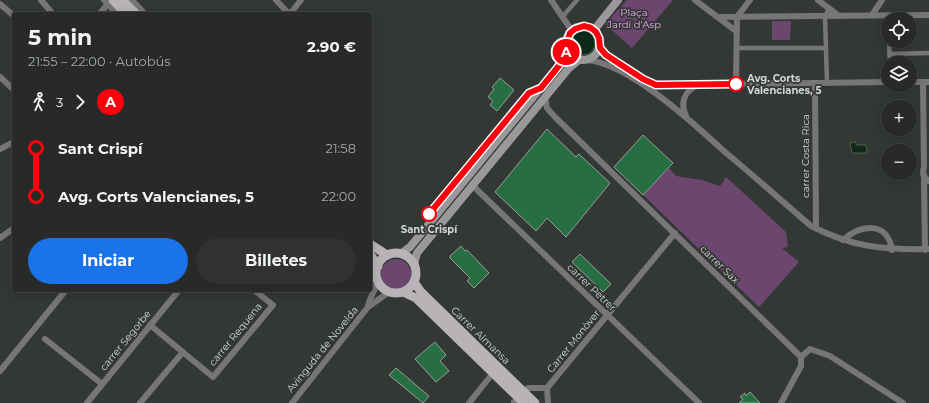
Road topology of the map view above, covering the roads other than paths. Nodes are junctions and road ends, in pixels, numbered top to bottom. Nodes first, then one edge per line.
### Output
1 (41, 0) edge
2 (122, 0) edge
3 (132, 0) edge
4 (276, 0) edge
5 (301, 0) edge
6 (551, 0) edge
7 (577, 0) edge
8 (618, 0) edge
9 (695, 0) edge
10 (750, 0) edge
11 (818, 0) edge
12 (882, 0) edge
13 (108, 1) edge
14 (0, 4) edge
15 (829, 9) junction
16 (51, 12) edge
17 (100, 12) edge
18 (116, 12) edge
19 (123, 12) edge
20 (134, 12) edge
21 (143, 12) edge
22 (287, 12) edge
23 (291, 12) edge
24 (12, 14) edge
25 (872, 15) junction
26 (929, 15) edge
27 (563, 16) junction
28 (825, 16) junction
29 (838, 16) junction
30 (881, 16) edge
31 (917, 16) edge
32 (718, 17) junction
33 (737, 17) junction
34 (594, 30) junction
35 (572, 31) junction
36 (736, 31) junction
37 (600, 48) junction
38 (736, 48) junction
39 (826, 48) junction
40 (889, 48) edge
41 (568, 49) junction
42 (929, 53) edge
43 (889, 54) joint
44 (583, 60) junction
45 (0, 77) edge
46 (881, 82) edge
47 (926, 82) edge
48 (815, 83) junction
49 (827, 83) junction
50 (736, 84) junction
51 (699, 85) junction
52 (12, 88) edge
53 (545, 97) junction
54 (688, 119) junction
55 (12, 143) edge
56 (0, 148) edge
57 (927, 165) edge
58 (927, 179) edge
59 (472, 185) junction
60 (816, 228) junction
61 (12, 229) edge
62 (675, 233) junction
63 (0, 238) edge
64 (843, 240) junction
65 (372, 247) edge
66 (892, 250) junction
67 (927, 250) edge
68 (372, 251) edge
69 (402, 254) junction
70 (387, 255) junction
71 (414, 264) junction
72 (378, 266) junction
73 (378, 281) junction
74 (414, 282) junction
75 (64, 292) edge
76 (177, 292) edge
77 (257, 292) edge
78 (390, 292) junction
79 (403, 292) junction
80 (368, 307) junction
81 (607, 315) junction
82 (150, 325) junction
83 (45, 339) dead end
84 (183, 352) junction
85 (801, 357) junction
86 (0, 371) edge
87 (489, 378) dead end
88 (102, 384) junction
89 (528, 388) dead end
90 (547, 388) junction
91 (87, 403) edge
92 (140, 403) edge
93 (292, 403) edge
94 (469, 403) edge
95 (524, 403) edge
96 (535, 403) edge
97 (548, 403) edge
98 (699, 403) edge
99 (781, 403) edge
100 (903, 403) edge

1 - 16 street
2 - 20 main road
3 - 21 street
4 - 22 street
5 - 23 street
6 - 27 street
7 - 27 street
8 - 34 main road
9 - 32 street
10 - 33 street
11 - 15 street
12 - 25 street
13 - 17 street
13 - 18 street
13 - 19 main road
14 - 24 street
15 - 28 street
15 - 29 street
25 - 29 street
25 - 30 street
26 - 31 street
27 - 35 street
28 - 29 street
28 - 33 street
28 - 39 street
32 - 33 street
32 - 36 street
33 - 36 street
34 - 35 main road
34 - 37 main road
35 - 41 main road
36 - 38 street
37 - 44 main road
37 - 51 street
38 - 39 street
38 - 50 street
39 - 49 street
40 - 43 street
41 - 44 main road
41 - 69 main road
42 - 43 street
44 - 53 main road
44 - 54 street
45 - 52 street
46 - 49 street
47 - 57 street
48 - 49 street
48 - 50 street
48 - 60 street, carrer Costa Rica
50 - 51 street
51 - 54 street
53 - 59 main road
53 - 62 street, carrer Sax
54 - 60 street
55 - 56 street
57 - 58 street
58 - 67 street
59 - 71 main road
59 - 81 street, carrer Petrer
60 - 64 street
61 - 63 street
62 - 81 street, Carrer Monòver
62 - 85 street, carrer Sax
64 - 66 street
64 - 66 street
65 - 70 main road
66 - 67 street
68 - 72 main road
69 - 70 main road
69 - 71 main road
70 - 72 main road
71 - 74 main road
72 - 73 main road
73 - 78 main road
73 - 80 street, Avinguda de Novelda
74 - 79 main road
74 - 96 main road, Carrer Almansa
75 - 86 street
76 - 82 street, carrer Segorbe
77 - 84 street, carrer Requena
78 - 79 main road
78 - 80 street, Avinguda de Novelda
79 - 95 main road, Carrer Almansa
80 - 93 street, Avinguda de Novelda
81 - 90 street, Carrer Monòver
81 - 98 street, carrer Petrer
82 - 84 street
82 - 88 street, carrer Segorbe
83 - 88 street
84 - 92 street
85 - 99 street
85 - 100 street
87 - 94 street
88 - 91 street, carrer Segorbe
89 - 90 street, Carrer Monòver
90 - 97 street, Carrer Monòver

